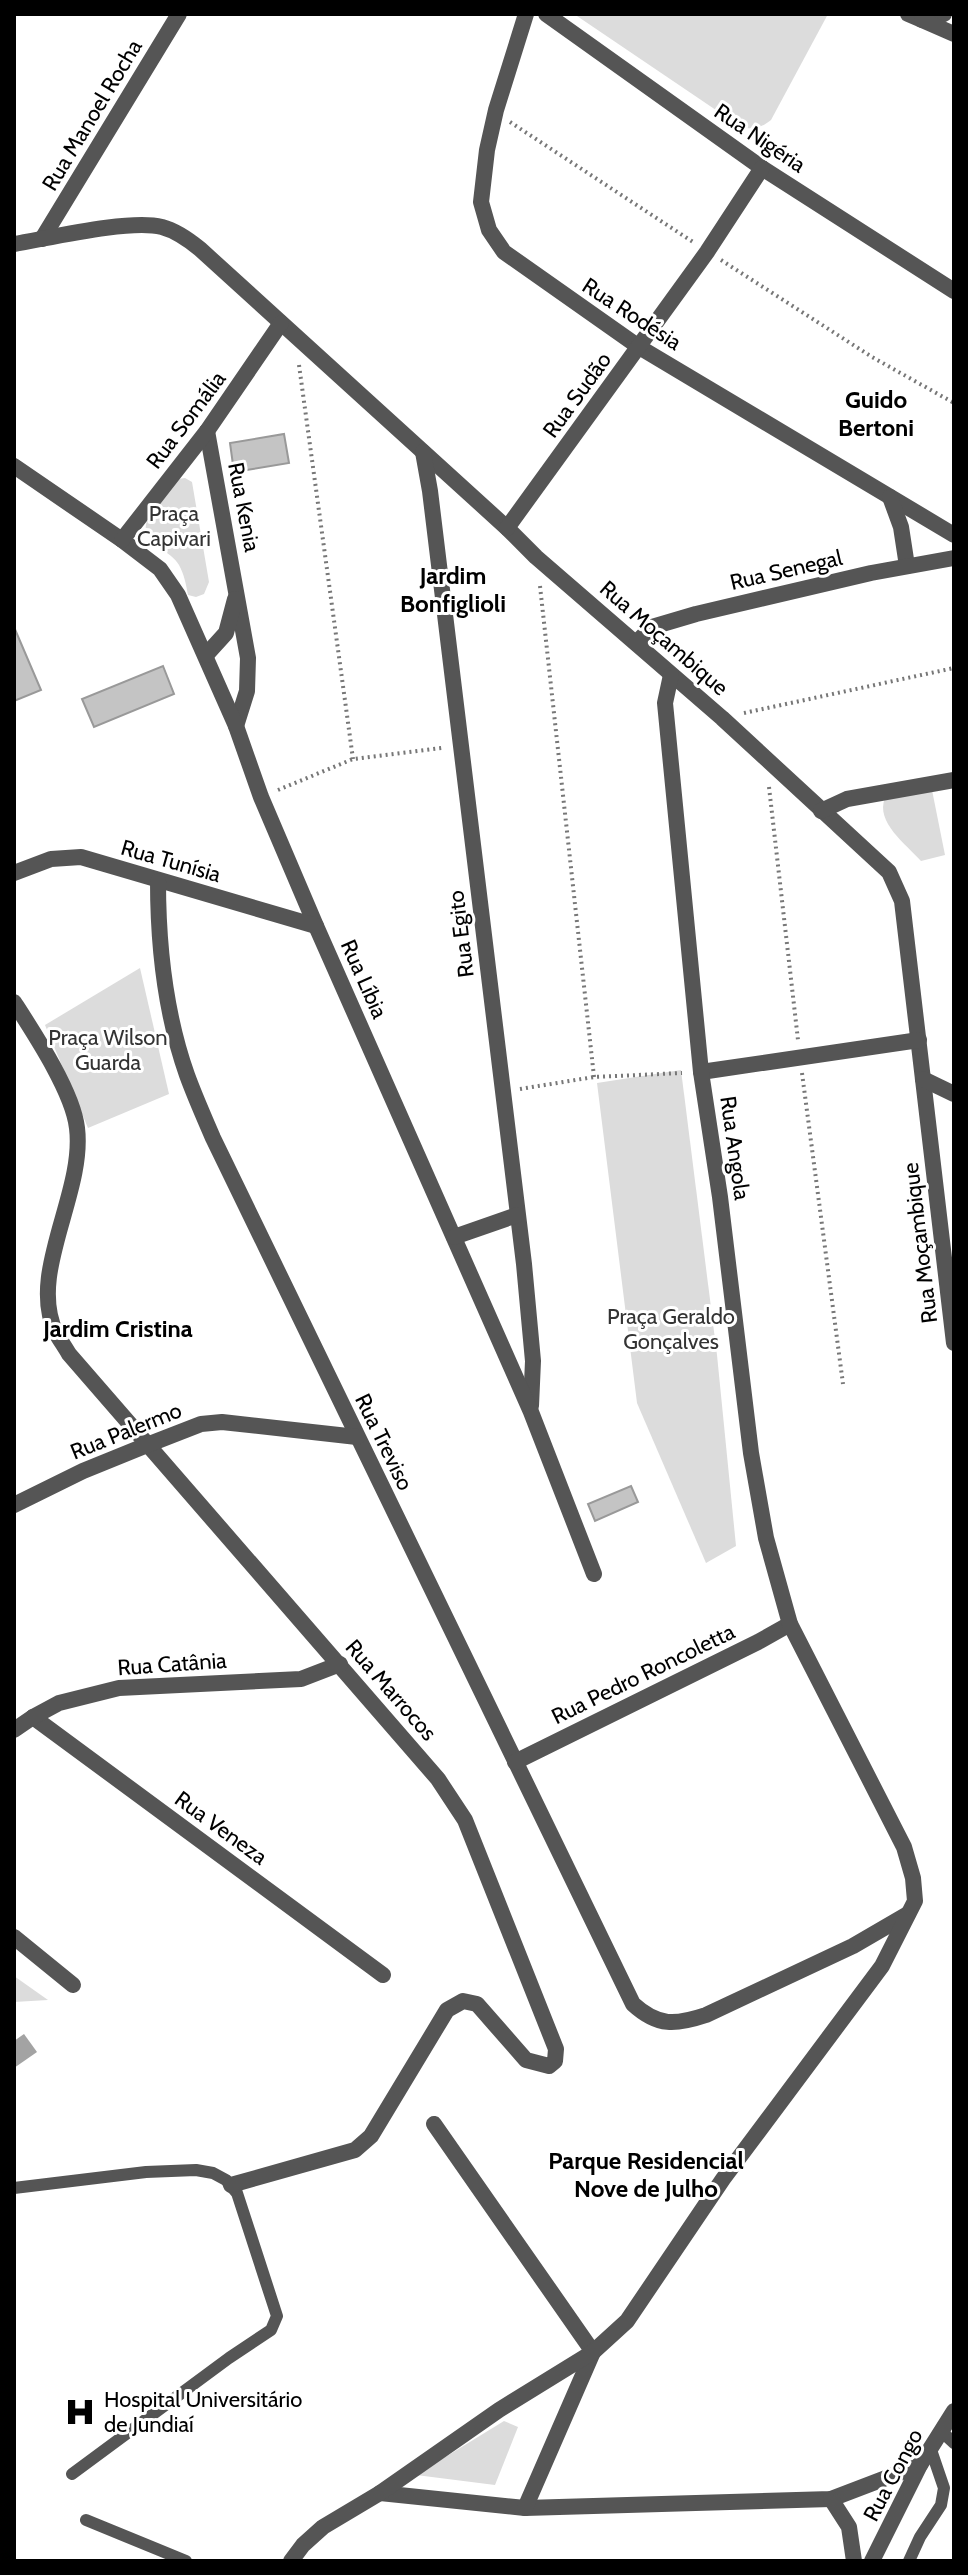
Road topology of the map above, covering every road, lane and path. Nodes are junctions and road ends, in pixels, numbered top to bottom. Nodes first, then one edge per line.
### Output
1 (179, 14) edge
2 (526, 14) edge
3 (546, 14) edge
4 (944, 14) edge
5 (915, 17) edge
6 (954, 34) edge
7 (762, 168) junction
8 (42, 239) junction
9 (14, 244) edge
10 (954, 291) edge
11 (281, 323) junction
12 (295, 337) junction
13 (639, 347) junction
14 (207, 431) junction
15 (423, 452) junction
16 (14, 466) edge
17 (890, 497) junction
18 (507, 528) junction
19 (954, 535) edge
20 (122, 540) junction
21 (536, 557) junction
22 (954, 558) edge
23 (907, 566) junction
24 (237, 590) junction
25 (636, 643) junction
26 (206, 655) junction
27 (954, 668) edge
28 (671, 675) junction
29 (722, 718) junction
30 (236, 726) junction
31 (460, 745) junction
32 (353, 759) junction
33 (954, 780) edge
34 (261, 797) junction
35 (821, 811) junction
36 (14, 873) edge
37 (158, 881) junction
38 (316, 926) junction
39 (14, 1002) edge
40 (919, 1040) junction
41 (701, 1072) junction
42 (594, 1077) junction
43 (923, 1079) junction
44 (501, 1092) junction
45 (954, 1094) edge
46 (517, 1215) junction
47 (454, 1237) junction
48 (954, 1343) edge
49 (531, 1412) junction
50 (357, 1437) junction
51 (147, 1445) junction
52 (14, 1505) edge
53 (594, 1574) dead end
54 (790, 1624) junction
55 (340, 1664) junction
56 (33, 1717) junction
57 (14, 1730) edge
58 (515, 1762) junction
59 (910, 1914) junction
60 (14, 1937) edge
61 (383, 1975) dead end
62 (73, 1985) dead end
63 (434, 2124) dead end
64 (231, 2185) junction
65 (14, 2188) edge
66 (593, 2352) junction
67 (954, 2411) edge
68 (941, 2431) junction
69 (954, 2443) edge
70 (930, 2447) junction
71 (920, 2465) junction
72 (72, 2474) dead end
73 (380, 2493) junction
74 (831, 2499) junction
75 (525, 2508) junction
76 (86, 2520) dead end
77 (186, 2561) edge
78 (291, 2561) edge
79 (854, 2561) edge
80 (872, 2561) edge
81 (909, 2561) edge

1 - 8 street, Rua Manoel Rocha
2 - 13 street, Rua Rodésia
3 - 7 street, Rua Nigéria
4 - 5 street
5 - 6 street
7 - 10 street, Rua Nigéria
7 - 13 street, Rua Sudão
8 - 9 street, Rua Moçambique
8 - 11 street, Rua Moçambique
11 - 12 street, Rua Moçambique
11 - 14 street, Rua Somália
12 - 15 street, Rua Moçambique
12 - 32 path
13 - 17 street, Rua Rodésia
13 - 18 street, Rua Sudão
14 - 20 street, Rua Somália
14 - 24 street, Rua Kenia
15 - 18 street, Rua Moçambique
15 - 31 street, Rua Egito
16 - 20 street, Rua Líbia
17 - 19 street, Rua Rodésia
17 - 23 street
18 - 21 street, Rua Moçambique
20 - 26 street, Rua Líbia
21 - 25 street, Rua Moçambique
21 - 42 path
22 - 23 street, Rua Senegal
23 - 25 street, Rua Senegal
24 - 26 street, Rua Kenia
24 - 30 street, Rua Kenia
25 - 28 street, Rua Moçambique
26 - 30 street, Rua Líbia
27 - 29 path
28 - 29 street, Rua Moçambique
28 - 41 street, Rua Angola
29 - 35 street, Rua Moçambique
30 - 34 street, Rua Líbia
31 - 32 path
31 - 44 street, Rua Egito
32 - 34 path
33 - 35 street
34 - 38 street, Rua Líbia
35 - 40 street, Rua Moçambique
36 - 37 street, Rua Tunísia
37 - 38 street, Rua Tunísia
37 - 50 street, Rua Treviso
38 - 47 street, Rua Líbia
39 - 51 street, Rua Marrocos
40 - 41 street
40 - 43 street, Rua Moçambique
41 - 42 path
41 - 54 street, Rua Angola
42 - 44 path
43 - 45 street
43 - 48 street, Rua Moçambique
44 - 46 street, Rua Egito
46 - 47 street
46 - 49 street, Rua Egito
47 - 49 street, Rua Líbia
49 - 53 street, Rua Líbia
50 - 51 street, Rua Palermo
50 - 58 street, Rua Treviso
51 - 52 street, Rua Palermo
51 - 55 street, Rua Marrocos
54 - 58 street, Rua Pedro Roncoletta
54 - 59 street, Rua Angola
55 - 56 street, Rua Catânia
55 - 64 street, Rua Marrocos
56 - 57 street, Rua Catânia
56 - 61 street, Rua Veneza
58 - 59 street, Rua Treviso
59 - 66 street
60 - 62 street
63 - 66 street
64 - 65 lane
64 - 72 lane
66 - 73 street
66 - 75 street
67 - 68 street, Rua Congo
68 - 69 lane
68 - 70 street, Rua Congo
70 - 71 street, Rua Congo
70 - 81 lane
71 - 74 street
71 - 80 street, Rua Congo
73 - 75 street
73 - 78 street
74 - 75 street
74 - 79 street
76 - 77 lane

